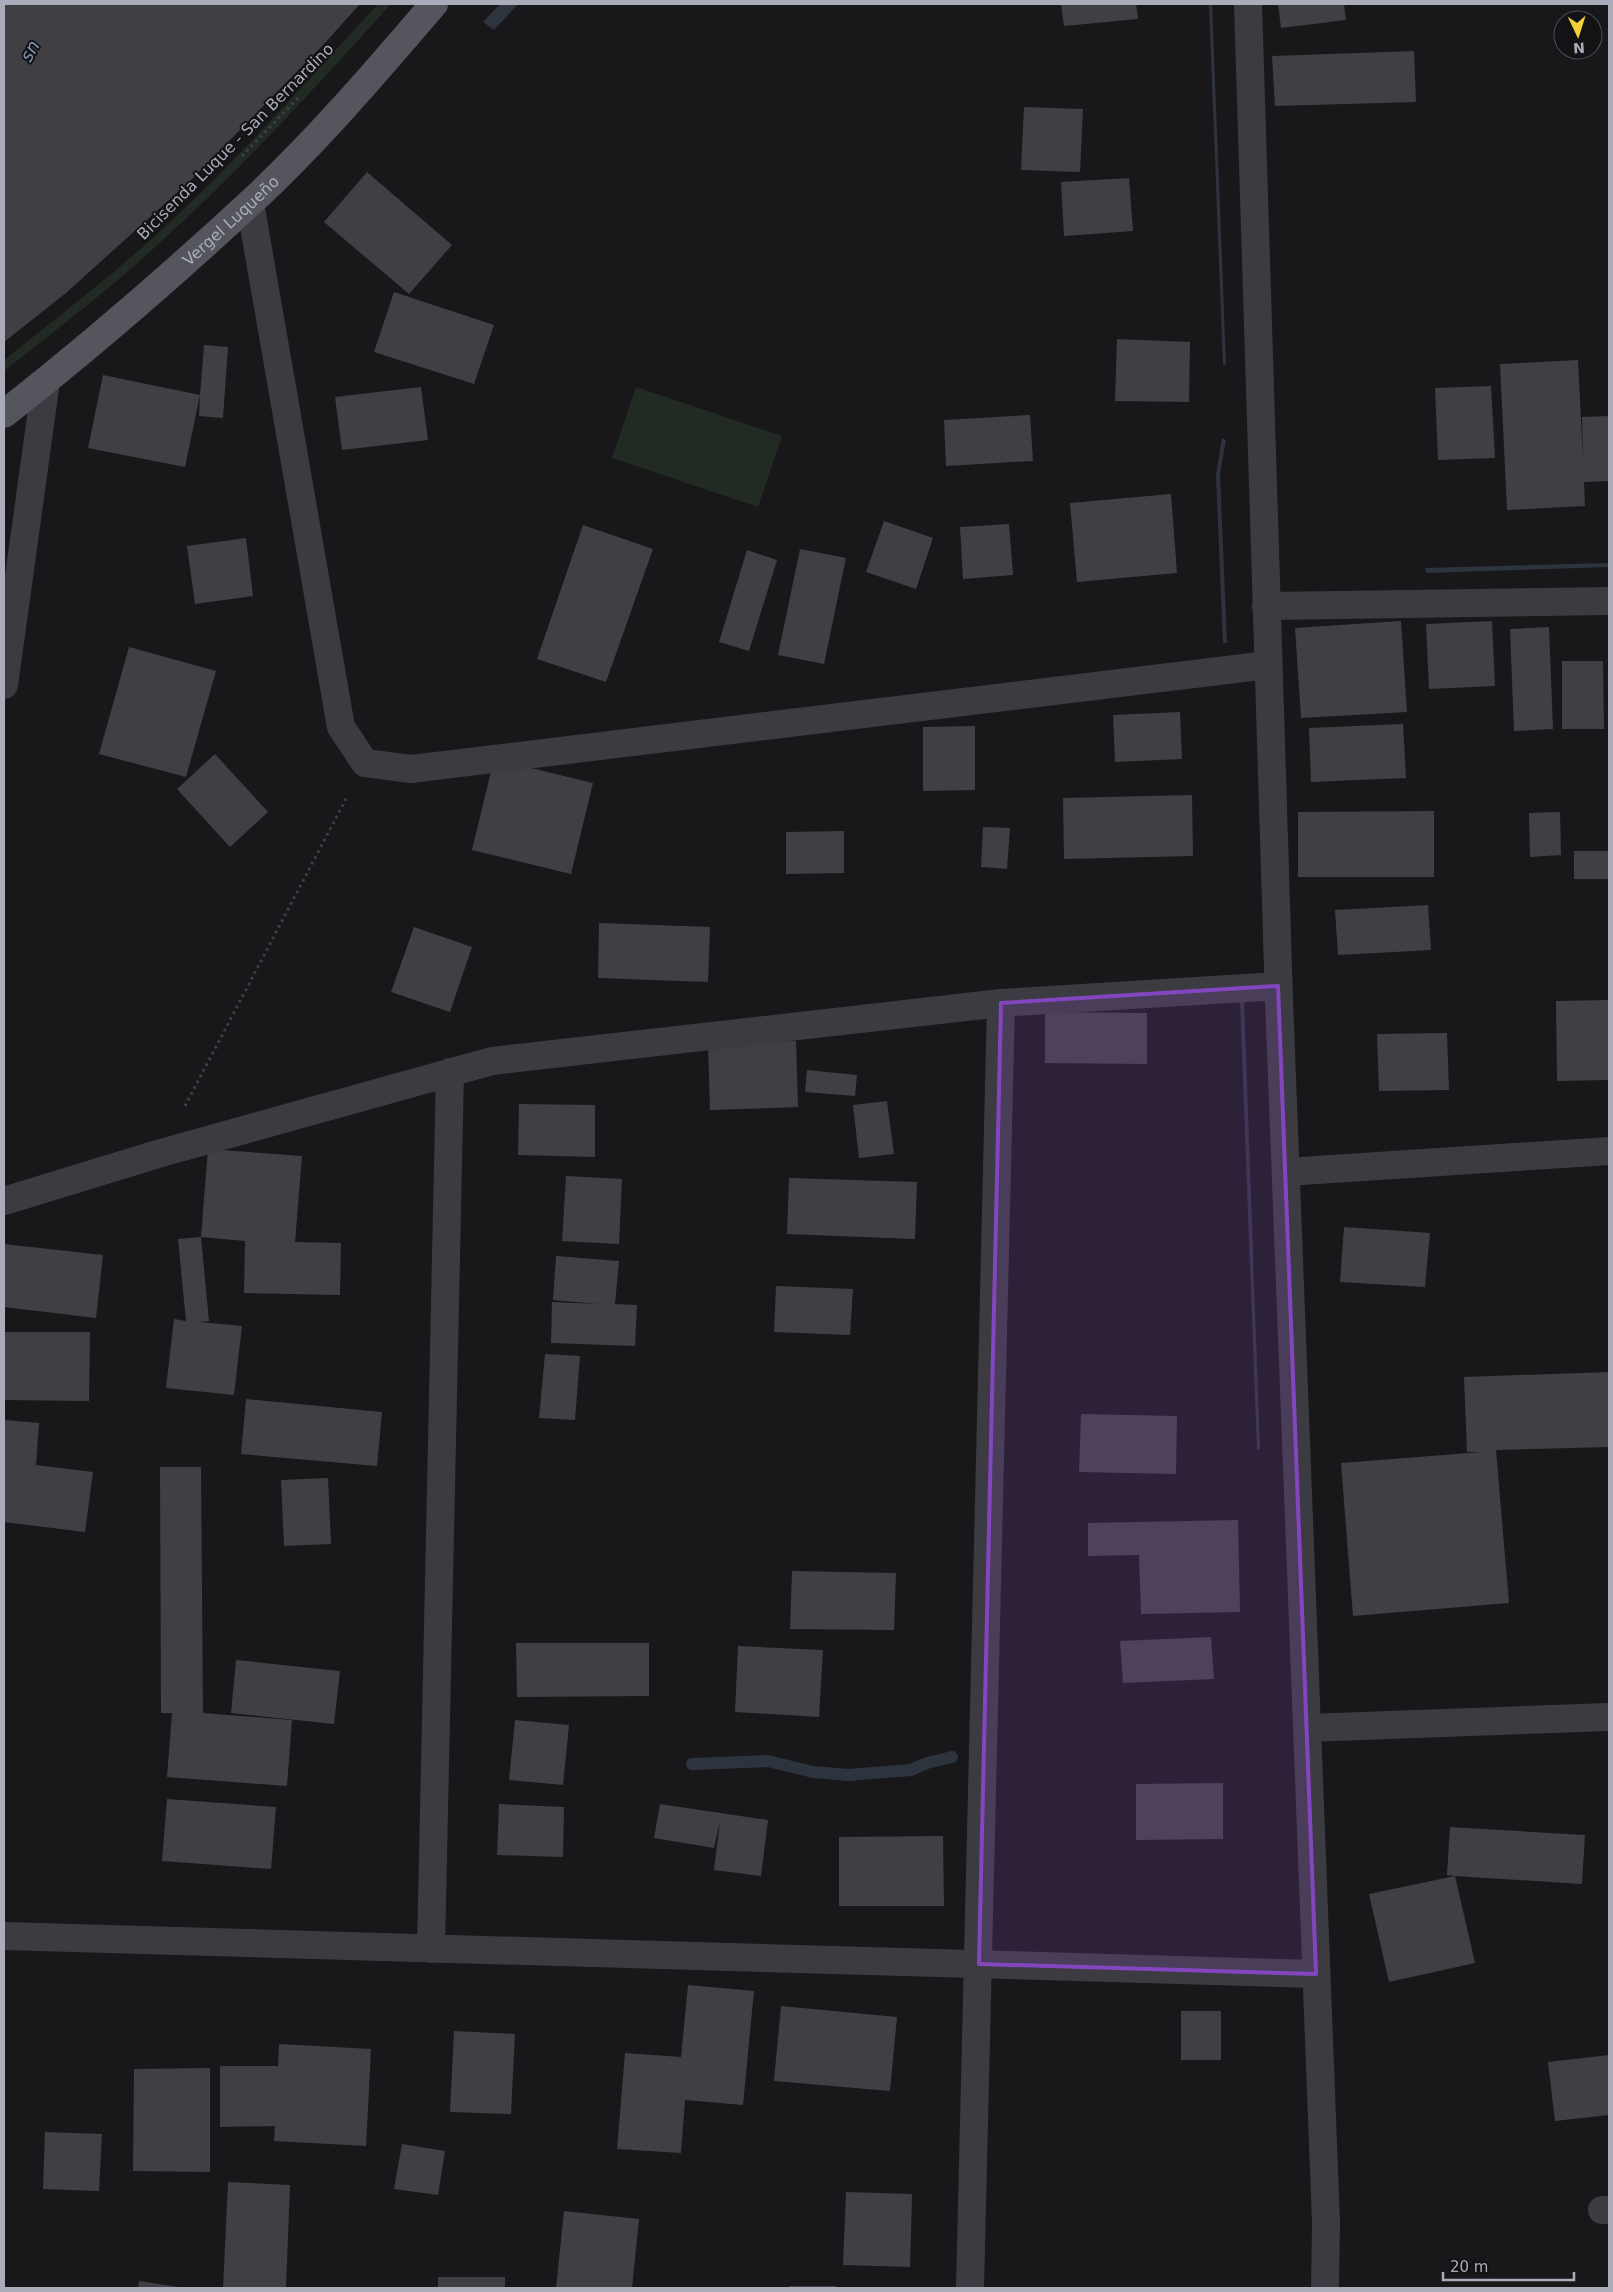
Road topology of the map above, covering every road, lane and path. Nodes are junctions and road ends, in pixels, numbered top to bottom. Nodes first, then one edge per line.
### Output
1 (434, 4) edge
2 (1248, 4) edge
3 (304, 92) dead end
4 (236, 162) dead end
5 (250, 204) junction
6 (46, 381) junction
7 (4, 414) edge
8 (1609, 601) edge
9 (1266, 606) junction
10 (1268, 665) junction
11 (4, 685) edge
12 (365, 764) junction
13 (1278, 986) junction
14 (1002, 1003) junction
15 (450, 1072) junction
16 (1609, 1151) edge
17 (161, 1153) junction
18 (1286, 1172) junction
19 (4, 1201) edge
20 (1609, 1717) edge
21 (1306, 1728) junction
22 (4, 1936) edge
23 (430, 1949) junction
24 (979, 1964) junction
25 (1316, 1974) junction
26 (970, 2288) edge
27 (1325, 2288) edge

1 - 5 main road, Vergel Luqueño
2 - 9 street
3 - 4 path, Bicisenda Luque - San Bernardino
5 - 6 main road, Vergel Luqueño
5 - 12 street
6 - 7 main road, Vergel Luqueño
6 - 11 street
8 - 9 street
9 - 10 street
10 - 12 street
10 - 13 street
12 - 17 path
13 - 14 street
13 - 18 street
14 - 15 street
14 - 24 street
15 - 17 street
15 - 23 street
16 - 18 street
17 - 19 street
18 - 21 street
20 - 21 street
21 - 25 street
22 - 23 street
23 - 24 street
24 - 25 street
24 - 26 street
25 - 27 street

